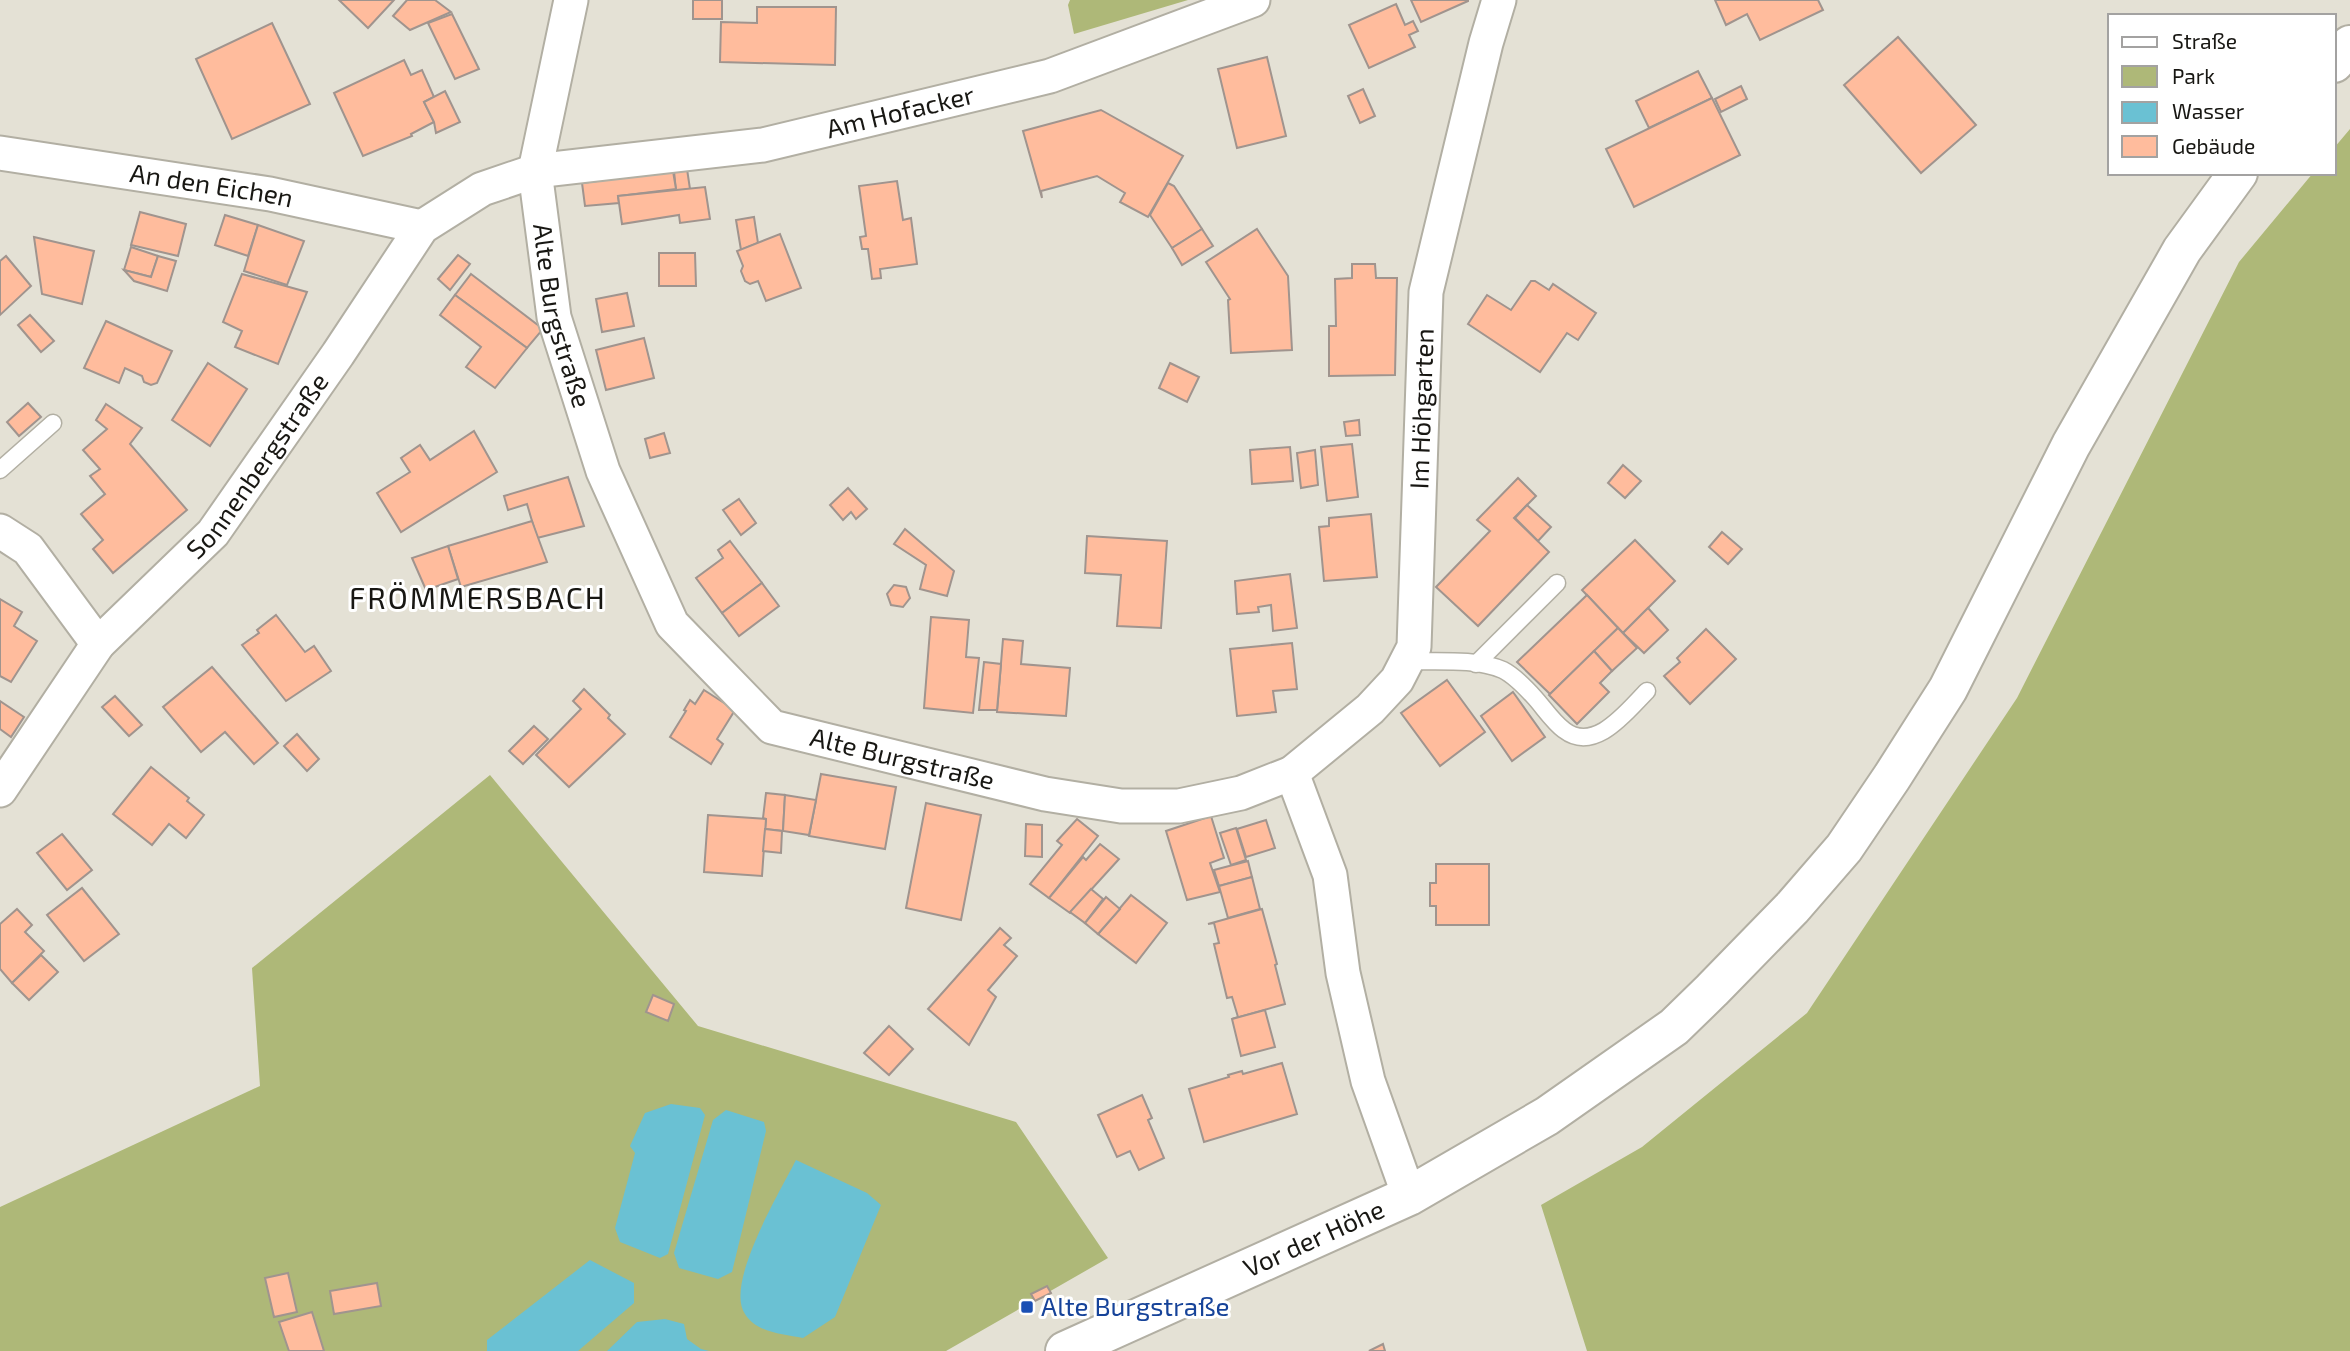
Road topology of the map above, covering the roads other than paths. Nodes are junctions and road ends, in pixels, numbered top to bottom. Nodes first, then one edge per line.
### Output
1 (571, 0) edge
2 (1253, 0) edge
3 (1499, 0) edge
4 (2350, 45) edge
5 (2336, 61) edge
6 (0, 153) edge
7 (535, 171) junction
8 (2237, 175) edge
9 (422, 227) junction
10 (53, 423) dead end
11 (0, 471) edge
12 (0, 531) edge
13 (1557, 583) dead end
14 (98, 644) junction
15 (1407, 661) junction
16 (1476, 664) junction
17 (1647, 691) dead end
18 (1292, 773) junction
19 (0, 790) edge
20 (1409, 1196) junction
21 (1065, 1351) edge

1 - 7 street, Alte Burgstraße
2 - 7 street, Am Hofacker
3 - 15 street, Im Höhgarten
4 - 5 main road
6 - 9 street, An den Eichen
7 - 9 street, Sonnenbergstraße
7 - 18 street, Alte Burgstraße
8 - 20 main road, Vor der Höhe
9 - 14 street, Sonnenbergstraße
10 - 11 lane
12 - 14 street
13 - 16 lane
14 - 19 street, Sonnenbergstraße
15 - 16 lane
15 - 18 street, Im Höhgarten
16 - 17 lane
18 - 20 street
20 - 21 main road, Vor der Höhe

